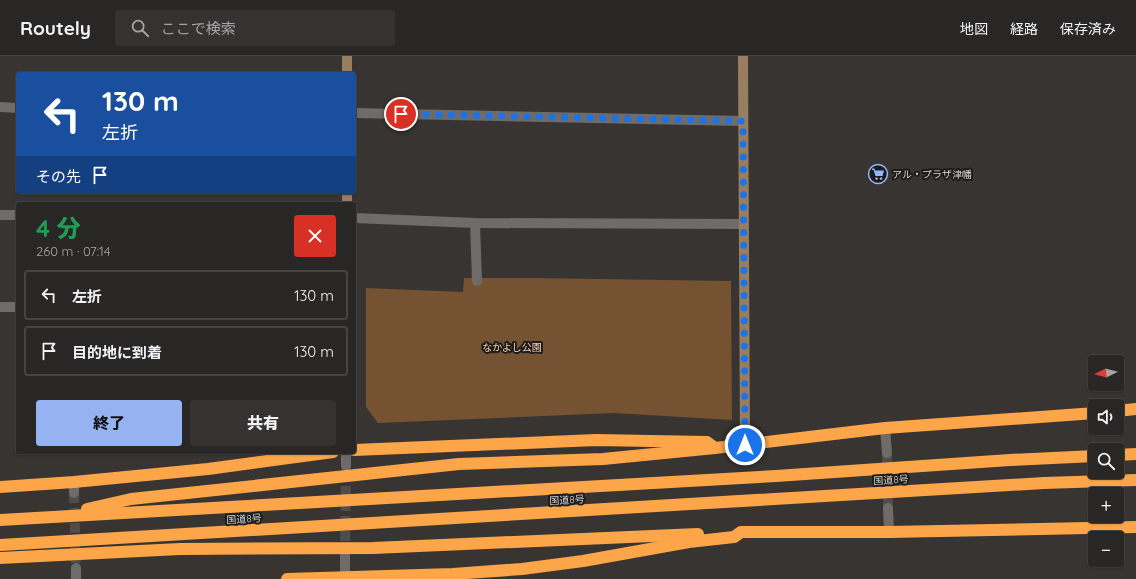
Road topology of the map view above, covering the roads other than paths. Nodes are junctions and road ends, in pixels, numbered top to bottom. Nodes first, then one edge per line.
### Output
1 (347, 56) edge
2 (743, 56) edge
3 (347, 72) edge
4 (0, 107) edge
5 (16, 108) edge
6 (356, 113) edge
7 (743, 121) junction
8 (0, 215) edge
9 (16, 215) edge
10 (356, 218) edge
11 (475, 223) junction
12 (743, 224) junction
13 (477, 282) dead end
14 (0, 307) edge
15 (16, 307) edge
16 (1136, 409) edge
17 (1124, 410) edge
18 (1088, 414) edge
19 (885, 428) junction
20 (745, 445) junction
21 (715, 448) junction
22 (356, 450) edge
23 (887, 453) tunnel mouth
24 (319, 454) edge
25 (346, 454) edge
26 (1136, 454) edge
27 (1124, 455) edge
28 (1088, 456) edge
29 (346, 466) tunnel mouth
30 (1136, 480) edge
31 (0, 487) edge
32 (888, 508) tunnel mouth
33 (56, 516) junction
34 (0, 520) edge
35 (1136, 527) edge
36 (741, 532) junction
37 (889, 532) junction
38 (0, 545) edge
39 (346, 556) tunnel mouth
40 (0, 558) edge
41 (76, 568) tunnel mouth
42 (345, 577) junction
43 (76, 579) edge
44 (287, 579) edge

1 - 3 street
2 - 7 street
4 - 5 street
6 - 7 street
7 - 12 street
8 - 9 street
10 - 11 street
11 - 12 street
11 - 13 street
12 - 20 street
14 - 15 street
16 - 17 highway
18 - 19 highway
19 - 20 highway
19 - 23 street
20 - 21 highway
21 - 22 highway
21 - 33 highway
24 - 31 highway
25 - 29 street
26 - 27 highway
28 - 33 highway, 国道8号
30 - 38 highway, 国道8号
32 - 37 street
33 - 34 highway, 国道8号
35 - 37 highway
36 - 37 highway
36 - 40 highway
36 - 42 highway
39 - 42 street
41 - 43 street
42 - 44 highway

